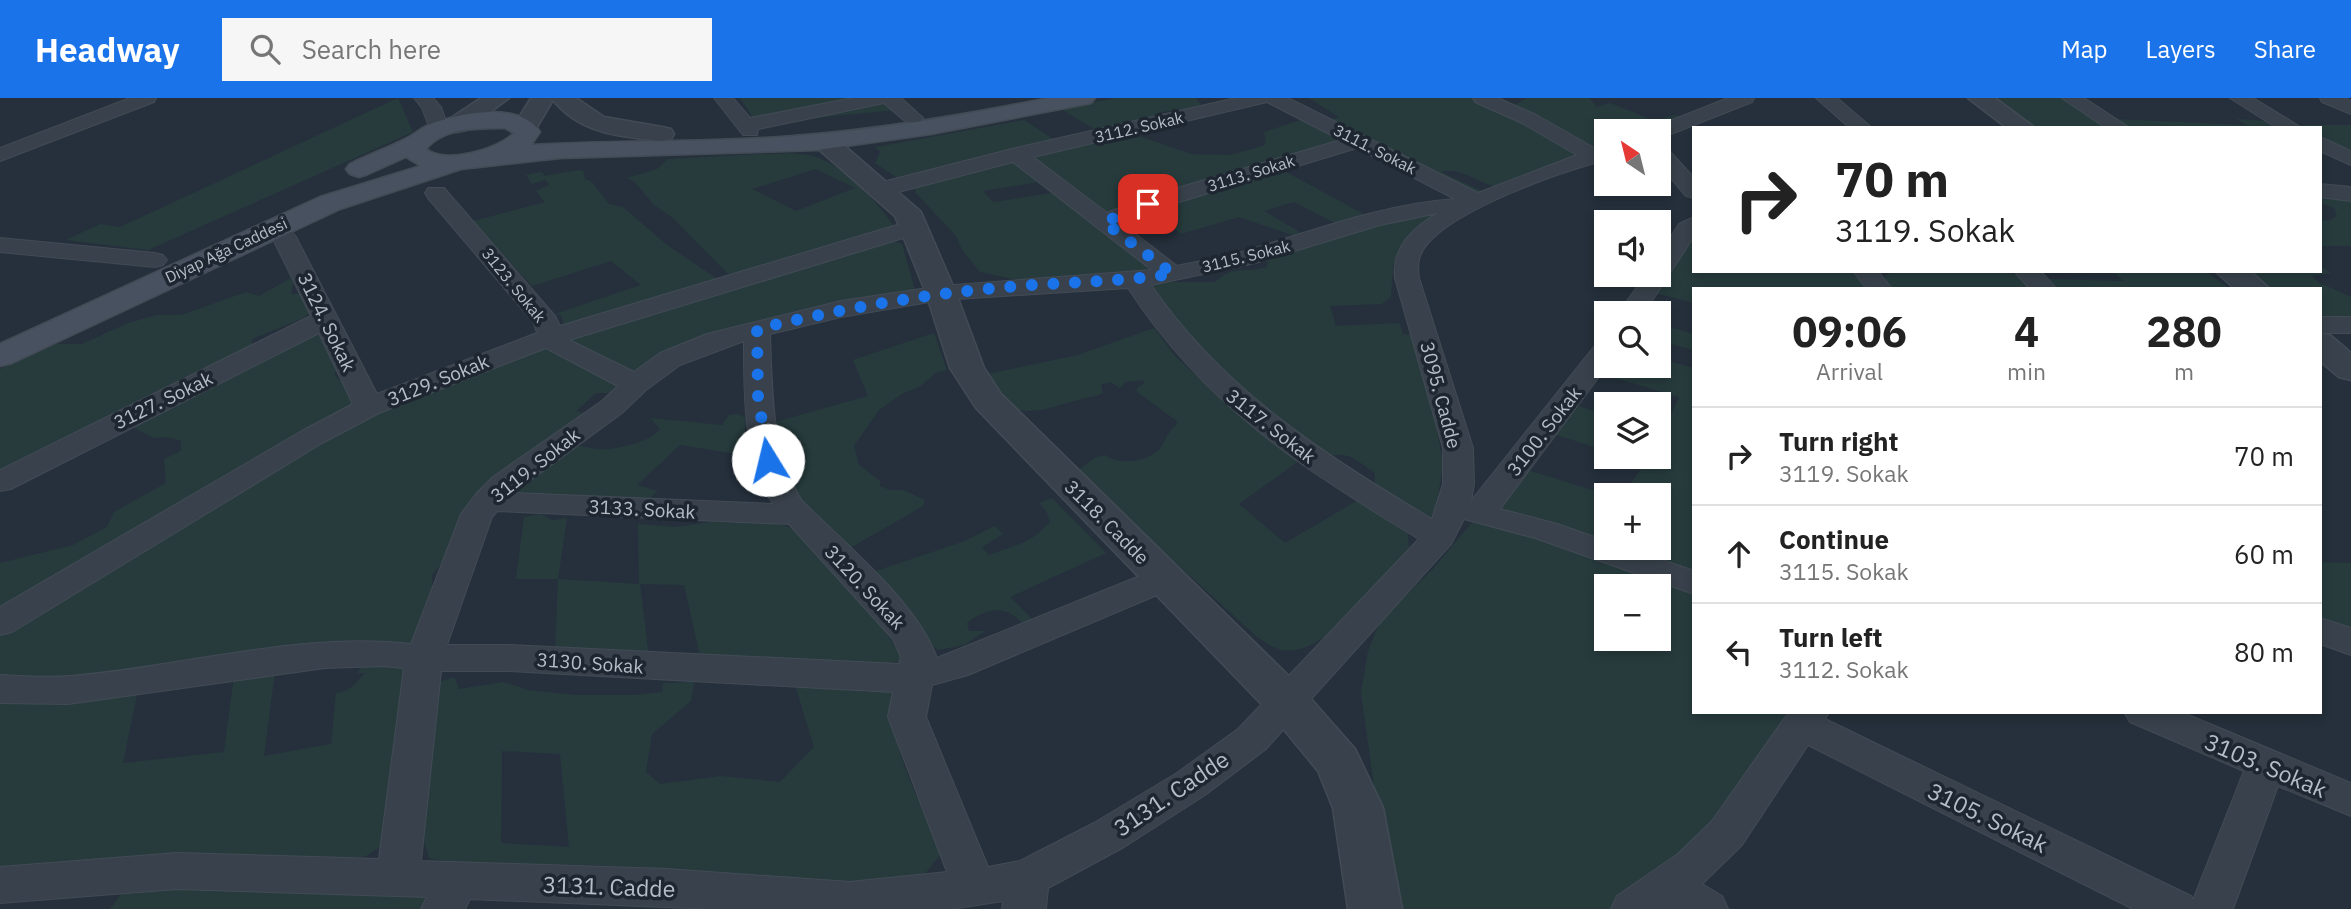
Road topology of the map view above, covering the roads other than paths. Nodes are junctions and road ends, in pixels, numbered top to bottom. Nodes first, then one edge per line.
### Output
1 (147, 98) edge
2 (423, 98) edge
3 (497, 98) edge
4 (543, 98) edge
5 (563, 98) edge
6 (723, 98) edge
7 (883, 98) edge
8 (890, 98) edge
9 (1018, 98) edge
10 (1083, 98) edge
11 (1261, 98) edge
12 (1273, 98) edge
13 (1745, 98) edge
14 (1825, 98) edge
15 (1980, 98) edge
16 (2071, 98) edge
17 (2239, 98) edge
18 (2329, 98) edge
19 (1499, 101) edge
20 (2351, 108) edge
21 (1708, 113) junction
22 (913, 118) junction
23 (1721, 126) edge
24 (1860, 126) edge
25 (2020, 126) edge
26 (2117, 126) edge
27 (2288, 126) edge
28 (1671, 127) edge
29 (748, 128) junction
30 (526, 130) junction
31 (437, 133) junction
32 (818, 135) junction
33 (1359, 141) junction
34 (658, 142) junction
35 (2322, 144) edge
36 (1594, 152) edge
37 (0, 155) edge
38 (1016, 155) junction
39 (487, 157) junction
40 (1594, 157) edge
41 (2351, 159) edge
42 (458, 162) junction
43 (1671, 165) edge
44 (883, 189) junction
45 (1692, 189) edge
46 (2322, 190) edge
47 (436, 193) junction
48 (2351, 194) edge
49 (1471, 203) junction
50 (1104, 222) junction
51 (1692, 225) edge
52 (915, 227) junction
53 (284, 237) junction
54 (0, 245) edge
55 (1671, 255) edge
56 (210, 257) junction
57 (155, 260) junction
58 (1867, 273) edge
59 (2028, 273) edge
60 (2233, 273) edge
61 (1173, 274) junction
62 (1135, 280) junction
63 (1878, 287) edge
64 (2043, 287) edge
65 (2252, 287) edge
66 (941, 293) junction
67 (326, 319) junction
68 (2322, 325) edge
69 (2351, 325) edge
70 (757, 329) junction
71 (0, 330) edge
72 (551, 338) junction
73 (2322, 344) edge
74 (0, 356) edge
75 (1594, 363) edge
76 (2351, 370) edge
77 (636, 384) junction
78 (369, 407) junction
79 (0, 482) edge
80 (487, 501) junction
81 (1468, 510) junction
82 (798, 515) junction
83 (1439, 537) junction
84 (1164, 579) junction
85 (1692, 582) edge
86 (0, 622) edge
87 (2322, 631) edge
88 (2351, 642) edge
89 (425, 658) junction
90 (917, 676) junction
91 (0, 690) edge
92 (1288, 703) junction
93 (2148, 714) edge
94 (1806, 719) edge
95 (2266, 765) junction
96 (2351, 800) edge
97 (398, 878) junction
98 (0, 886) edge
99 (975, 888) junction
100 (1026, 894) edge
101 (450, 895) edge
102 (1650, 898) edge
103 (1375, 909) edge
104 (1706, 909) edge
105 (2175, 909) edge
106 (2211, 909) edge

1 - 37 street
2 - 31 street
3 - 31 street
4 - 30 street
5 - 34 street
6 - 29 street
7 - 29 street
8 - 22 street
9 - 22 main road
10 - 32 main road
11 - 38 street, 3112. Sokak
12 - 33 street, 3111. Sokak
13 - 21 street
14 - 24 street
15 - 25 street
16 - 26 street
17 - 27 street
18 - 20 street
19 - 36 street
21 - 23 street
21 - 28 street
22 - 32 main road
29 - 32 main road, Diyap Ağa Caddesi
29 - 34 main road, Diyap Ağa Caddesi
30 - 31 main road, Diyap Ağa Caddesi
30 - 34 main road, Diyap Ağa Caddesi
30 - 39 main road, Diyap Ağa Caddesi
31 - 42 main road, Diyap Ağa Caddesi
31 - 57 main road, Diyap Ağa Caddesi
32 - 34 main road, Diyap Ağa Caddesi
32 - 44 street, 3118. Cadde
33 - 49 street, 3111. Sokak
33 - 50 street, 3113. Sokak
34 - 39 main road, Diyap Ağa Caddesi
34 - 47 main road
35 - 41 street
38 - 44 street, 3112. Sokak
38 - 50 street
39 - 42 main road, Diyap Ağa Caddesi
40 - 49 street, 3095. Cadde
42 - 56 main road, Diyap Ağa Caddesi
43 - 45 street
44 - 52 street, 3118. Cadde
46 - 48 street
47 - 53 main road
47 - 72 street, 3123. Sokak
49 - 61 street, 3115. Sokak
49 - 81 street, 3095. Cadde
50 - 61 street
51 - 55 street
52 - 66 street, 3118. Cadde
52 - 72 street, 3129. Sokak
53 - 56 main road
53 - 67 street, 3124. Sokak
54 - 57 street
56 - 74 main road, Diyap Ağa Caddesi
57 - 71 main road, Diyap Ağa Caddesi
58 - 63 street
59 - 64 street
60 - 65 street
61 - 62 street, 3115. Sokak
62 - 66 street, 3115. Sokak
62 - 83 street, 3117. Sokak
66 - 70 street, 3119. Sokak
66 - 84 street, 3118. Cadde
67 - 78 street, 3124. Sokak
67 - 79 street, 3127. Sokak
68 - 69 street
70 - 77 street, 3119. Sokak
70 - 82 street, 3120. Sokak
72 - 77 street, 3123. Sokak
72 - 78 street, 3129. Sokak
73 - 76 street
75 - 81 street, 3100. Sokak
77 - 80 street, 3119. Sokak
78 - 86 street, 3129. Sokak
80 - 82 street, 3133. Sokak
80 - 89 street, 3119. Sokak
81 - 83 street, 3095. Cadde
81 - 85 street
82 - 90 street, 3120. Sokak
83 - 92 street, 3095. Cadde
84 - 90 street, 3130. Sokak
84 - 92 street, 3118. Cadde
87 - 88 street
89 - 90 street, 3130. Sokak
89 - 91 street, 3130. Sokak
89 - 97 street, 3119. Sokak
90 - 99 street, 3120. Sokak
92 - 100 street, 3131. Cadde
92 - 103 street, 3118. Cadde
93 - 95 street, 3103. Sokak
94 - 102 street
94 - 105 street, 3105. Sokak
95 - 96 street, 3103. Sokak
95 - 106 street
97 - 98 street, 3131. Cadde
97 - 101 street, 3131. Cadde
99 - 100 street, 3131. Cadde
99 - 101 street, 3131. Cadde
102 - 104 street

